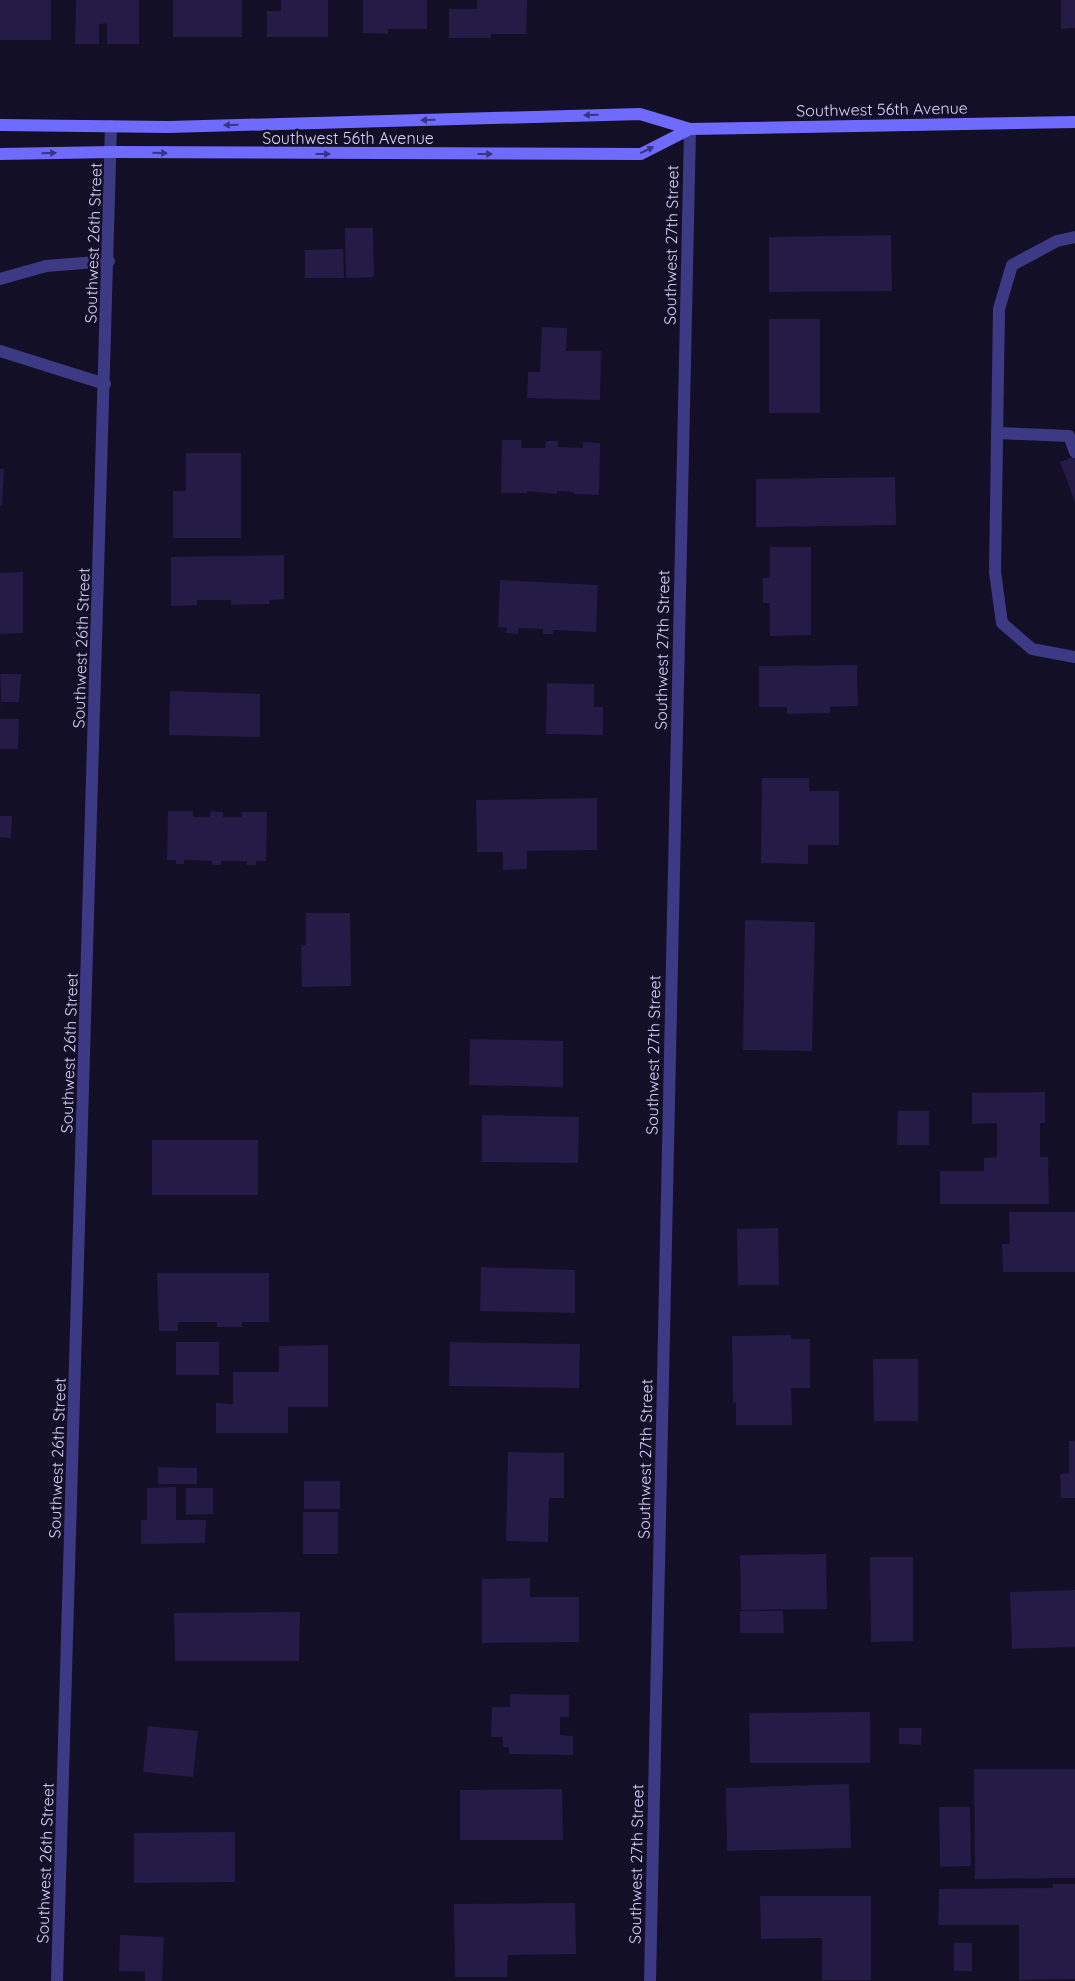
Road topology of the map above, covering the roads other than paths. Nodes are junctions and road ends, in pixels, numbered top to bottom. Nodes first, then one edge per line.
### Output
1 (1075, 122) edge
2 (0, 125) edge
3 (112, 126) junction
4 (690, 129) junction
5 (112, 152) junction
6 (0, 154) edge
7 (1075, 238) edge
8 (108, 261) junction
9 (0, 280) edge
10 (0, 351) edge
11 (105, 384) junction
12 (997, 433) junction
13 (1075, 452) edge
14 (1075, 657) edge
15 (57, 1981) edge
16 (650, 1981) edge

1 - 4 street, Southwest 56th Avenue
2 - 3 street, Southwest 56th Avenue
4 -> 3 street, Southwest 56th Avenue
3 - 5 street, Southwest 26th Street
5 -> 4 street, Southwest 56th Avenue
4 - 16 street, Southwest 27th Street
6 -> 5 street, Southwest 56th Avenue
5 - 8 street, Southwest 26th Street
7 - 12 street
8 - 9 street
8 - 11 street, Southwest 26th Street
10 - 11 street
11 - 15 street, Southwest 26th Street
12 - 13 street
12 - 14 street

